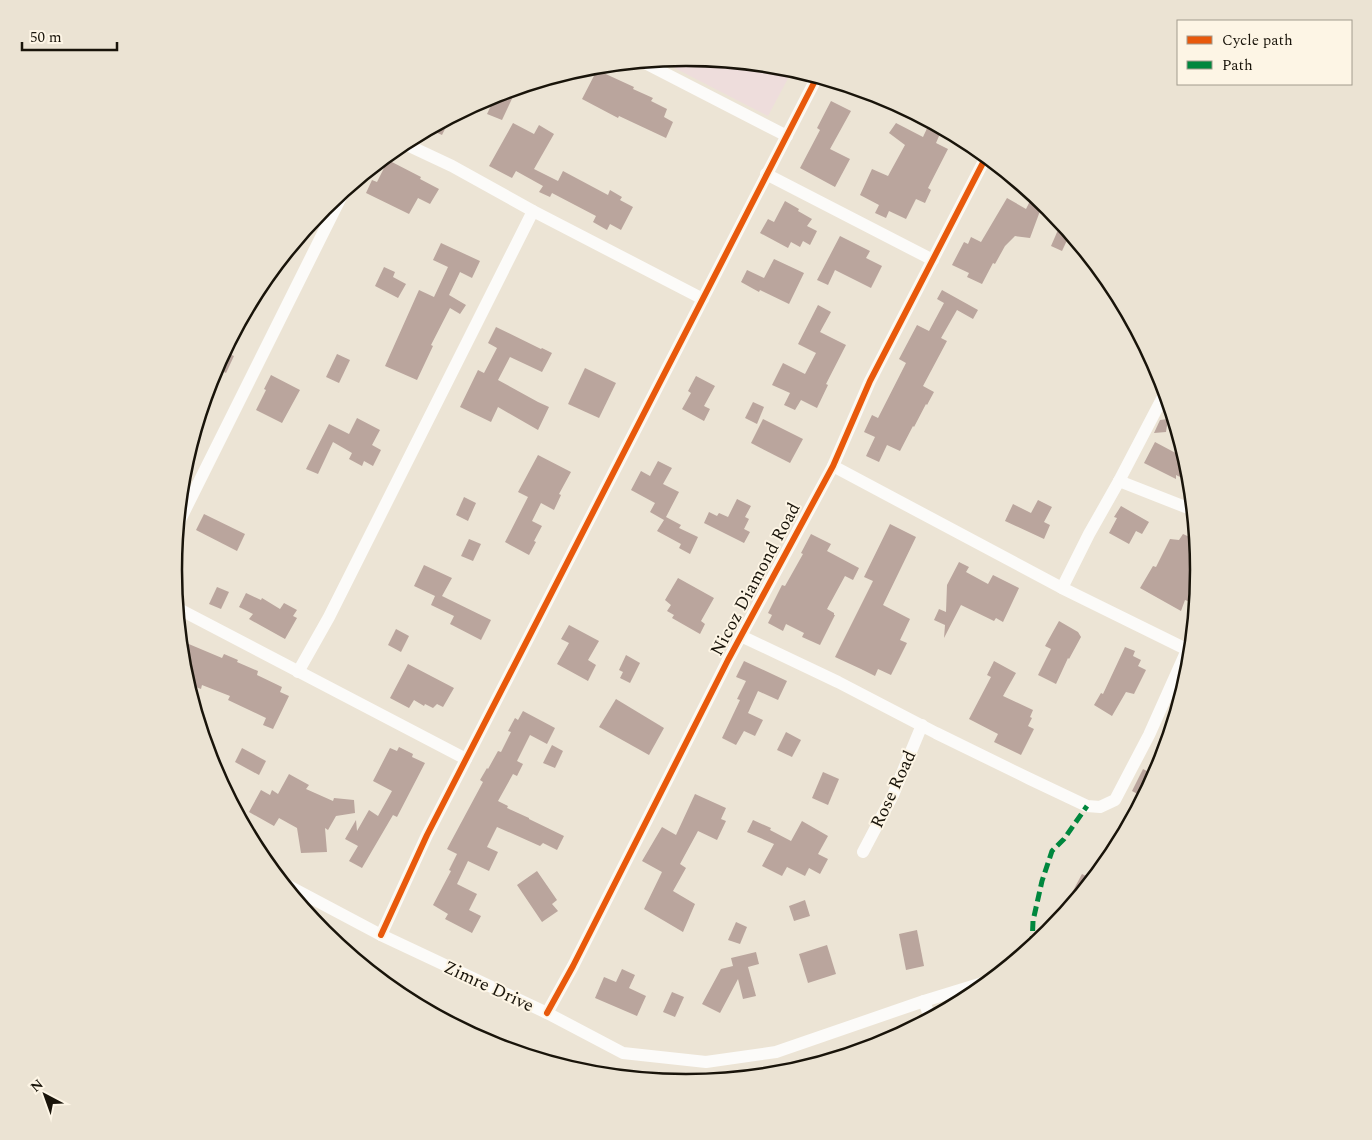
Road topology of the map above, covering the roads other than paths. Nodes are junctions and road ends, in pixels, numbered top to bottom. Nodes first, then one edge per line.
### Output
1 (653, 67) edge
2 (814, 83) edge
3 (787, 136) junction
4 (412, 147) edge
5 (983, 163) edge
6 (766, 174) junction
7 (334, 210) edge
8 (533, 211) junction
9 (933, 260) junction
10 (703, 299) junction
11 (1160, 401) edge
12 (833, 466) junction
13 (1119, 481) junction
14 (187, 507) edge
15 (1185, 507) edge
16 (1062, 588) junction
17 (184, 612) edge
18 (741, 636) junction
19 (1183, 647) edge
20 (1179, 671) edge
21 (298, 672) junction
22 (922, 725) junction
23 (466, 759) junction
24 (863, 852) dead end
25 (297, 891) edge
26 (382, 935) junction
27 (968, 987) edge
28 (924, 1001) junction
29 (928, 1012) edge
30 (547, 1013) junction

1 - 3 street
2 - 3 street
3 - 6 street
4 - 8 street
5 - 9 street, Nicoz Diamond Road
6 - 9 street
6 - 10 street
7 - 14 street
8 - 10 street
8 - 21 street
9 - 12 street, Nicoz Diamond Road
10 - 23 street
11 - 13 street
12 - 16 street
12 - 18 street, Nicoz Diamond Road
13 - 15 street
13 - 16 street
16 - 19 street
17 - 21 street
18 - 22 street
18 - 30 street, Nicoz Diamond Road
20 - 22 street
21 - 23 street
22 - 24 street, Rose Road
23 - 26 street
25 - 26 street, Zimre Drive
26 - 30 street, Zimre Drive
27 - 28 street, Zimre Drive
28 - 29 street
28 - 30 street, Zimre Drive

